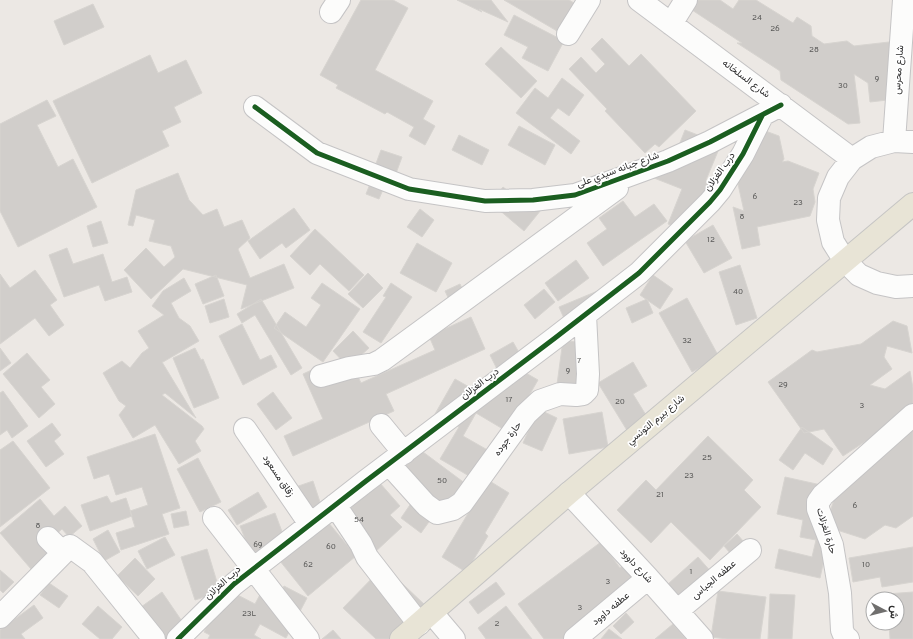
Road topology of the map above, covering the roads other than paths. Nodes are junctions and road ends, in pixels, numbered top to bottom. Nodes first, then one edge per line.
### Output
1 (589, 0) edge
2 (639, 0) edge
3 (686, 0) edge
4 (904, 0) edge
5 (671, 24) junction
6 (568, 34) dead end
7 (781, 105) junction
8 (255, 107) dead end
9 (762, 116) junction
10 (904, 141) edge
11 (852, 159) junction
12 (637, 173) junction
13 (913, 204) edge
14 (845, 262) junction
15 (913, 286) edge
16 (585, 315) junction
17 (321, 376) dead end
18 (913, 414) edge
19 (382, 425) dead end
20 (245, 429) dead end
21 (396, 458) junction
22 (569, 493) junction
23 (336, 505) junction
24 (214, 518) dead end
25 (310, 524) junction
26 (48, 538) dead end
27 (750, 550) dead end
28 (62, 553) junction
29 (253, 569) junction
30 (648, 578) junction
31 (677, 611) junction
32 (0, 617) edge
33 (425, 618) junction
34 (154, 639) edge
35 (178, 639) edge
36 (308, 639) edge
37 (401, 639) edge
38 (454, 639) edge
39 (575, 639) edge
40 (702, 639) edge
41 (848, 639) edge

1 - 6 street
2 - 5 street, شارع السلخانه
3 - 5 street
4 - 10 street, شارع محرس
5 - 7 street, شارع السلخانه
7 - 9 street, شارع جبانه سيدي على
7 - 11 street, شارع السلخانه
8 - 12 street, شارع جبانه سيدي على
9 - 12 street, شارع جبانه سيدي على
9 - 16 street, درب الغزلان
10 - 11 street
11 - 14 street
12 - 17 street
13 - 14 main road, شارع بيرم التونسي
14 - 15 street
14 - 22 main road, شارع بيرم التونسي
16 - 21 street, درب الغزلان
16 - 21 street, حارة جوده
18 - 41 street, حارة الغزلات
19 - 21 street
20 - 25 street, زقاق مسعود
21 - 23 street, درب الغزلان
22 - 30 street, شارع داوود
22 - 33 main road, شارع بيرم التونسي
23 - 25 street, درب الغزلان
23 - 33 street
24 - 29 street
25 - 29 street, درب الغزلان
26 - 28 street
27 - 31 street, عطفه الجباس
28 - 32 street
28 - 34 street
29 - 35 street, درب الغزلان
29 - 36 street
30 - 31 street, شارع داوود
30 - 39 street, عطفه داوود
31 - 40 street, شارع داوود
33 - 37 main road, شارع بيرم التونسي
33 - 38 street

